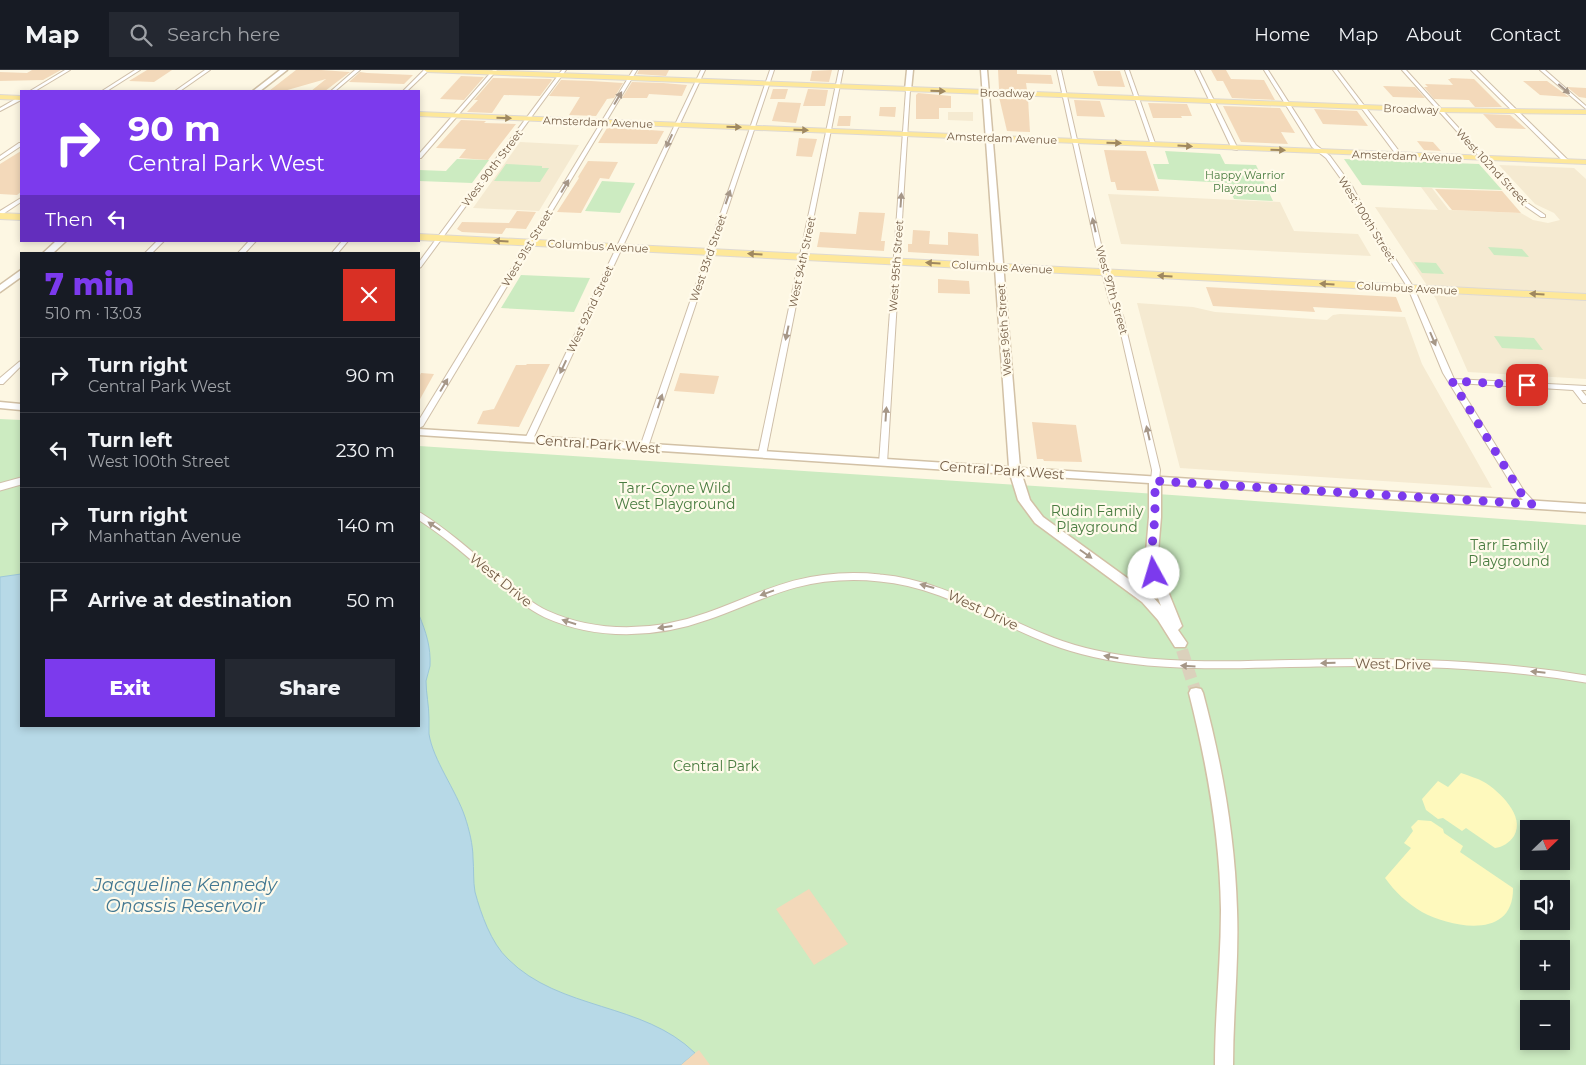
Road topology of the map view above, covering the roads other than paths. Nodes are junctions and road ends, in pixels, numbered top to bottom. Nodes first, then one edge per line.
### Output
1 (68, 70) edge
2 (138, 70) edge
3 (208, 70) edge
4 (284, 70) edge
5 (358, 70) edge
6 (427, 70) edge
7 (841, 70) edge
8 (910, 70) edge
9 (984, 70) edge
10 (1059, 70) edge
11 (1127, 70) edge
12 (1197, 70) edge
13 (1266, 70) edge
14 (1335, 70) edge
15 (1404, 70) edge
16 (1473, 70) edge
17 (1542, 70) edge
18 (494, 71) edge
19 (562, 71) edge
20 (632, 74) edge
21 (700, 75) edge
22 (769, 77) edge
23 (838, 83) junction
24 (909, 86) junction
25 (986, 89) junction
26 (34, 90) edge
27 (106, 90) edge
28 (178, 90) edge
29 (257, 90) edge
30 (334, 90) edge
31 (406, 90) edge
32 (1063, 92) junction
33 (1136, 95) junction
34 (0, 97) edge
35 (1210, 97) junction
36 (20, 98) edge
37 (20, 99) edge
38 (1285, 100) junction
39 (1358, 100) junction
40 (1433, 103) junction
41 (1510, 105) junction
42 (1363, 107) junction
43 (1585, 107) edge
44 (0, 110) edge
45 (1439, 110) junction
46 (1517, 112) junction
47 (420, 114) edge
48 (455, 116) junction
49 (528, 119) junction
50 (603, 122) junction
51 (677, 125) junction
52 (752, 128) junction
53 (829, 131) junction
54 (905, 134) junction
55 (990, 138) junction
56 (1074, 141) junction
57 (1154, 144) junction
58 (20, 145) edge
59 (1235, 149) junction
60 (1321, 152) junction
61 (420, 156) edge
62 (1400, 156) junction
63 (0, 158) edge
64 (1484, 159) junction
65 (1567, 162) junction
66 (1586, 162) edge
67 (20, 201) edge
68 (0, 215) edge
69 (1543, 216) dead end
70 (20, 218) edge
71 (420, 237) edge
72 (440, 238) junction
73 (61, 242) edge
74 (160, 242) edge
75 (252, 242) edge
76 (345, 242) edge
77 (530, 243) junction
78 (619, 247) junction
79 (710, 251) junction
80 (48, 252) edge
81 (149, 252) edge
82 (242, 252) edge
83 (336, 252) edge
84 (803, 256) junction
85 (896, 261) junction
86 (420, 265) edge
87 (999, 266) junction
88 (1105, 272) junction
89 (20, 274) edge
90 (1411, 288) junction
91 (0, 289) edge
92 (1586, 297) edge
93 (20, 364) edge
94 (1452, 381) junction
95 (0, 382) edge
96 (1576, 388) junction
97 (1586, 388) edge
98 (1586, 401) edge
99 (0, 405) edge
100 (20, 407) edge
101 (420, 424) edge
102 (420, 432) edge
103 (529, 439) junction
104 (644, 447) junction
105 (762, 455) junction
106 (883, 463) junction
107 (1015, 471) junction
108 (1155, 481) junction
109 (20, 482) edge
110 (0, 487) edge
111 (1532, 504) junction
112 (1586, 508) edge
113 (420, 517) edge
114 (1586, 679) edge
115 (1196, 693) tunnel mouth
116 (1224, 1065) edge

1 - 26 street
2 - 27 street
3 - 28 street
4 - 29 main road
5 - 30 street
6 - 18 main road, Broadway
6 - 31 street
7 - 23 street, West 94th Street
8 - 24 main road, West 95th Street
9 - 25 main road, West 96th Street
10 - 32 street, West 97th Street
11 - 33 street
12 - 35 street
13 - 38 street, West 100th Street
14 - 39 street
15 - 40 street, West 102nd Street
16 - 41 street
17 -> 43 street
18 - 19 main road, Broadway
18 - 48 street
19 - 20 main road, Broadway
19 - 49 street, West 90th Street
20 - 21 main road, Broadway
50 -> 20 street, West 91st Street
21 - 22 main road, Broadway
21 - 51 street, West 92nd Street
22 - 23 main road, Broadway
22 - 52 street, West 93rd Street
23 - 24 main road, Broadway
23 - 53 street, West 94th Street
24 - 25 main road, Broadway
24 - 54 street, West 95th Street
25 - 32 main road, Broadway
25 - 55 main road, West 96th Street
32 - 33 main road, Broadway
32 - 56 street, West 97th Street
33 - 35 main road, Broadway
33 - 57 street
34 - 36 main road
35 - 38 main road, Broadway
35 - 59 street
37 - 44 street
38 - 39 main road, Broadway
38 - 42 main road, Broadway
38 - 60 street, West 100th Street
39 - 40 main road, Broadway
39 - 42 street
40 - 41 main road, Broadway
40 - 45 street, West 102nd Street
41 - 43 main road, Broadway
41 - 46 street
42 - 45 main road, Broadway
42 - 62 street
43 - 46 main road, Broadway
45 - 46 main road, Broadway
45 - 64 street, West 102nd Street
46 - 65 street
47 - 48 main road, Amsterdam Avenue
48 -> 49 main road, Amsterdam Avenue
48 - 61 street
49 - 50 main road, Amsterdam Avenue
49 - 72 street, West 90th Street
50 - 51 main road, Amsterdam Avenue
77 -> 50 street, West 91st Street
51 -> 52 main road, Amsterdam Avenue
51 -> 78 street, West 92nd Street
52 -> 53 main road, Amsterdam Avenue
79 -> 52 street, West 93rd Street
53 - 54 main road, Amsterdam Avenue
53 - 84 street, West 94th Street
54 - 55 main road, Amsterdam Avenue
85 -> 54 street, West 95th Street
55 - 56 main road, Amsterdam Avenue
55 - 87 main road, West 96th Street
56 -> 57 main road, Amsterdam Avenue
88 -> 56 street, West 97th Street
57 -> 59 main road, Amsterdam Avenue
58 - 63 street
59 -> 60 main road, Amsterdam Avenue
60 - 62 main road, Amsterdam Avenue
60 - 90 street, West 100th Street
62 - 64 main road, Amsterdam Avenue
64 - 65 main road, Amsterdam Avenue
64 - 69 street, West 102nd Street
65 - 66 main road, Amsterdam Avenue
67 - 68 street
68 - 70 main road
71 - 72 main road, Columbus Avenue
77 -> 72 main road, Columbus Avenue
72 - 86 street, West 90th Street
73 - 80 main road
74 - 81 street
75 - 82 street
76 - 83 street
77 - 78 main road, Columbus Avenue
101 -> 77 street, West 91st Street
78 - 79 main road, Columbus Avenue
78 -> 103 street, West 92nd Street
84 -> 79 main road, Columbus Avenue
104 -> 79 street, West 93rd Street
84 - 85 main road, Columbus Avenue
84 -> 105 street, West 94th Street
87 -> 85 main road, Columbus Avenue
106 -> 85 street, West 95th Street
87 - 88 main road, Columbus Avenue
87 - 107 main road, West 96th Street
90 -> 88 main road, Columbus Avenue
108 -> 88 street, West 97th Street
89 - 91 main road
92 -> 90 main road, Columbus Avenue
90 -> 94 street, West 100th Street
93 - 95 street
94 - 96 street
94 - 111 street, West 100th Street
96 - 97 street
96 - 98 street
99 - 100 main road
102 - 103 main road, Central Park West
103 - 104 main road, Central Park West
104 - 105 main road, Central Park West
105 - 106 main road, Central Park West
106 - 107 main road, Central Park West
107 - 108 main road, Central Park West
107 -> 108 main road, West 96th Street
108 - 111 main road, Central Park West
109 - 110 street
111 - 112 main road, Central Park West
114 -> 113 street, West Drive
115 - 116 main road

